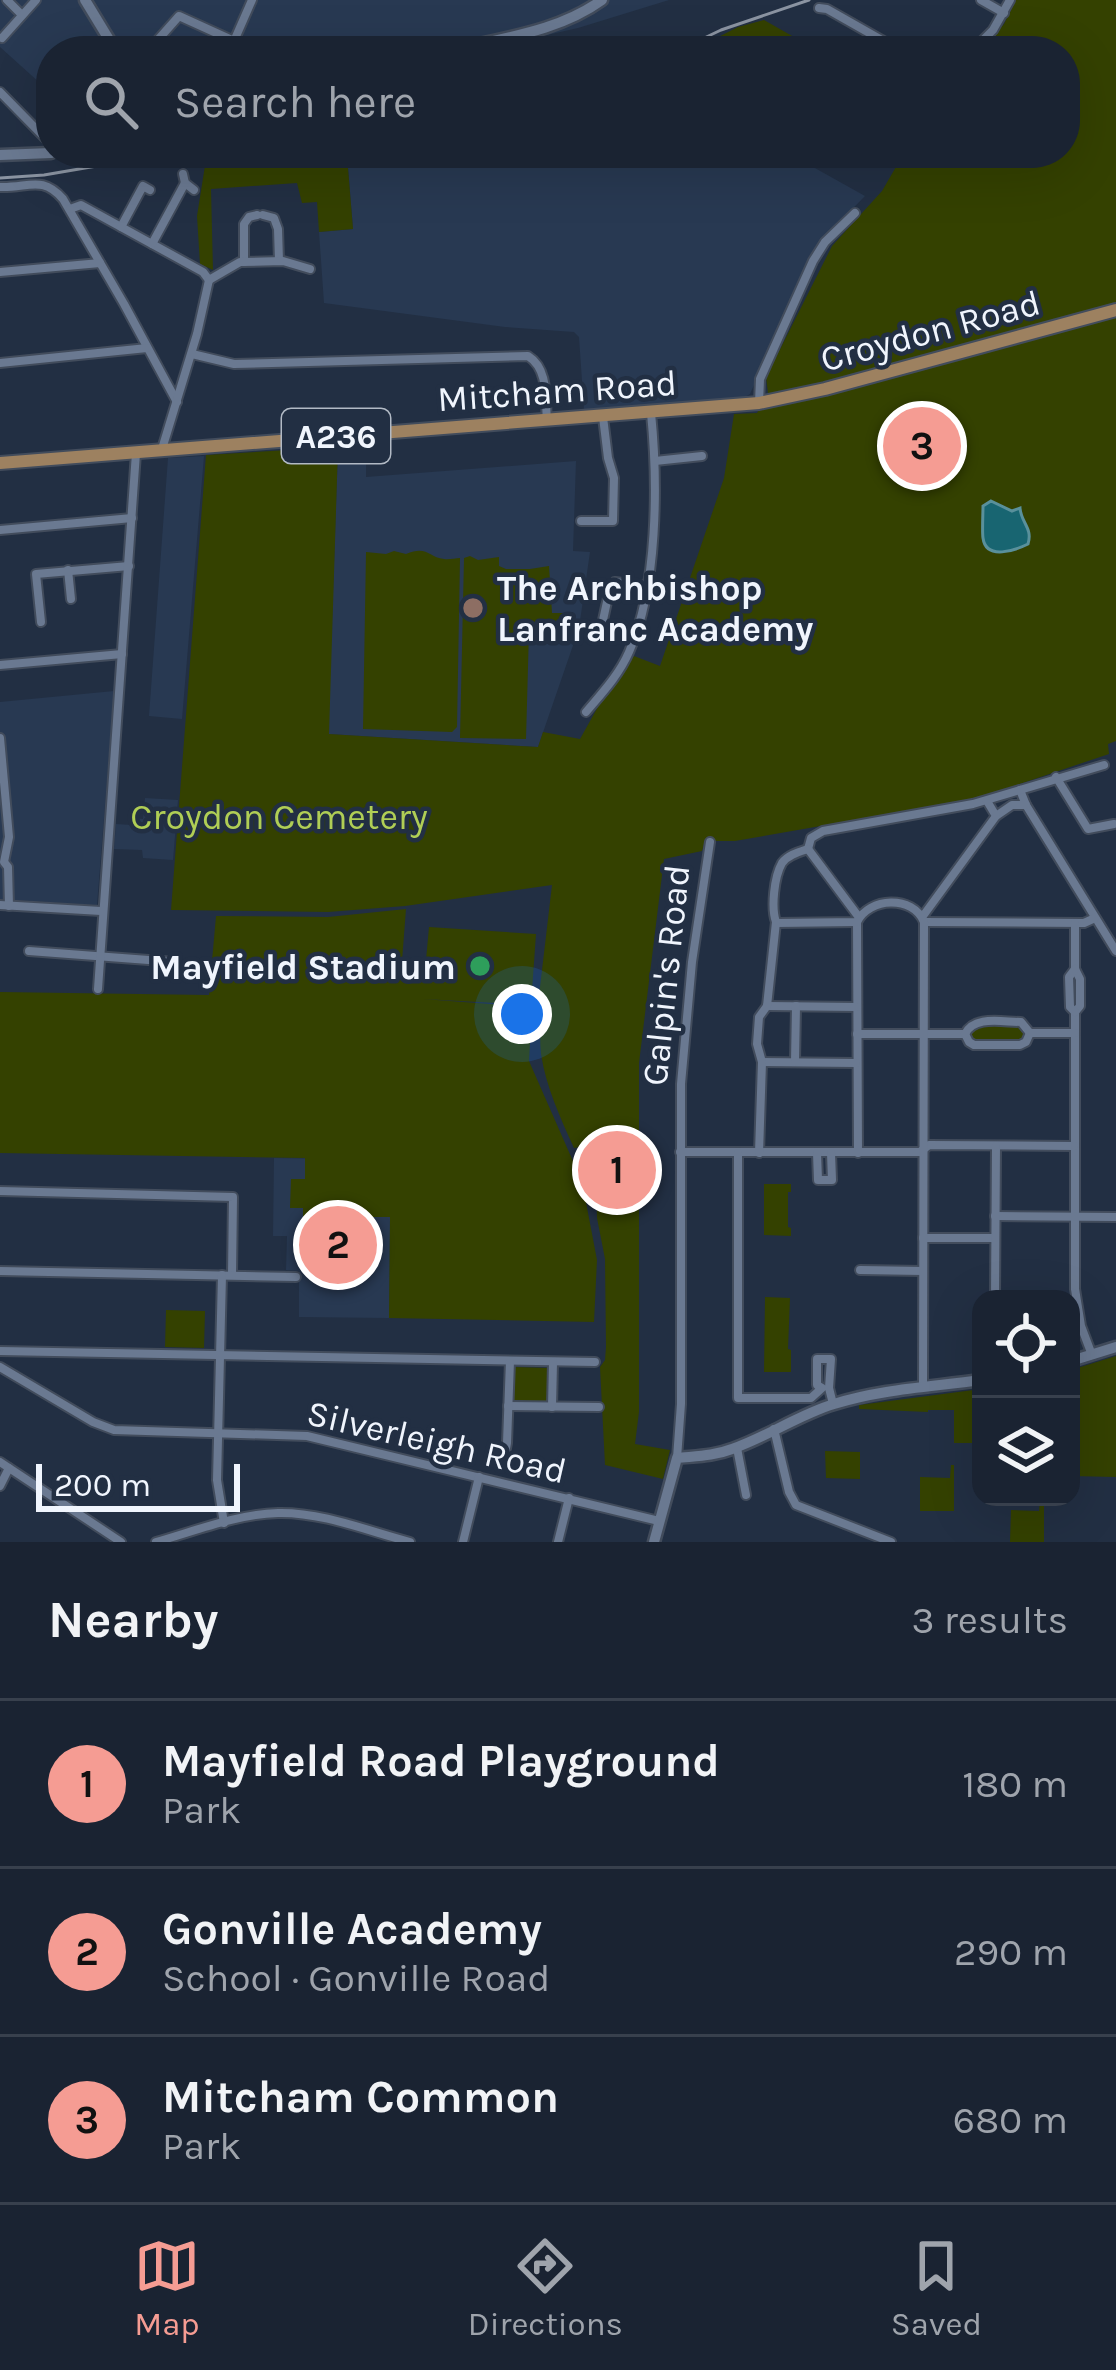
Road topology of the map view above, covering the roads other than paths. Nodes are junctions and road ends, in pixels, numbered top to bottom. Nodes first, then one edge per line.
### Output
1 (7, 0) edge
2 (36, 0) edge
3 (85, 0) edge
4 (252, 0) edge
5 (602, 0) edge
6 (980, 0) edge
7 (1010, 0) edge
8 (819, 8) dead end
9 (1004, 13) junction
10 (22, 15) junction
11 (107, 36) edge
12 (161, 36) edge
13 (223, 36) edge
14 (236, 36) edge
15 (510, 36) edge
16 (875, 36) edge
17 (989, 36) edge
18 (2, 38) edge
19 (0, 92) edge
20 (36, 129) edge
21 (33, 145) dead end
22 (36, 145) edge
23 (36, 147) edge
24 (0, 155) edge
25 (188, 182) dead end
26 (0, 188) edge
27 (150, 190) dead end
28 (70, 209) junction
29 (237, 212) dead end
30 (855, 213) dead end
31 (246, 220) junction
32 (122, 227) junction
33 (152, 244) junction
34 (279, 261) junction
35 (244, 262) junction
36 (100, 263) junction
37 (310, 269) dead end
38 (0, 272) edge
39 (209, 280) junction
40 (1116, 310) edge
41 (147, 348) junction
42 (192, 354) junction
43 (0, 363) edge
44 (177, 402) junction
45 (759, 404) junction
46 (651, 413) junction
47 (603, 418) junction
48 (547, 422) junction
49 (162, 449) junction
50 (136, 451) junction
51 (702, 456) dead end
52 (655, 461) junction
53 (0, 463) edge
54 (132, 518) junction
55 (581, 521) dead end
56 (0, 530) edge
57 (129, 566) junction
58 (68, 570) junction
59 (646, 586) junction
60 (71, 599) dead end
61 (41, 622) dead end
62 (599, 634) dead end
63 (122, 655) junction
64 (0, 665) edge
65 (586, 712) dead end
66 (0, 738) edge
67 (1104, 764) dead end
68 (1056, 777) junction
69 (1020, 790) junction
70 (987, 801) junction
71 (1026, 805) junction
72 (996, 816) junction
73 (1114, 824) edge
74 (710, 842) dead end
75 (808, 849) junction
76 (4, 905) edge
77 (101, 911) junction
78 (1095, 918) junction
79 (858, 919) junction
80 (923, 919) junction
81 (776, 923) junction
82 (1075, 923) junction
83 (29, 951) dead end
84 (1116, 951) edge
85 (100, 956) junction
86 (175, 962) dead end
87 (98, 988) dead end
88 (766, 1006) junction
89 (796, 1006) junction
90 (857, 1007) junction
91 (1030, 1033) junction
92 (1075, 1033) junction
93 (857, 1034) junction
94 (923, 1034) junction
95 (964, 1034) junction
96 (762, 1062) junction
97 (795, 1062) junction
98 (857, 1063) junction
99 (996, 1146) junction
100 (1074, 1146) junction
101 (925, 1149) junction
102 (680, 1152) junction
103 (738, 1153) junction
104 (759, 1153) junction
105 (817, 1153) junction
106 (831, 1153) junction
107 (858, 1153) junction
108 (0, 1191) edge
109 (995, 1216) junction
110 (1074, 1216) junction
111 (1116, 1216) edge
112 (923, 1238) junction
113 (995, 1238) junction
114 (0, 1270) edge
115 (860, 1270) dead end
116 (923, 1271) junction
117 (227, 1275) junction
118 (296, 1276) dead end
119 (995, 1290) edge
120 (1116, 1347) edge
121 (0, 1351) edge
122 (220, 1355) junction
123 (1093, 1355) junction
124 (1080, 1359) edge
125 (510, 1361) junction
126 (553, 1362) junction
127 (595, 1362) dead end
128 (0, 1367) edge
129 (972, 1381) edge
130 (923, 1387) junction
131 (833, 1404) junction
132 (508, 1406) junction
133 (552, 1407) junction
134 (599, 1408) dead end
135 (220, 1428) junction
136 (774, 1429) junction
137 (737, 1448) junction
138 (677, 1458) junction
139 (504, 1459) dead end
140 (4, 1465) edge
141 (479, 1477) junction
142 (0, 1486) edge
143 (746, 1495) dead end
144 (569, 1498) junction
145 (659, 1522) junction
146 (224, 1523) junction
147 (375, 1538) edge
148 (121, 1542) edge
149 (156, 1542) edge
150 (410, 1542) edge
151 (463, 1542) edge
152 (558, 1542) edge
153 (654, 1542) edge
154 (891, 1542) edge

1 - 10 street
2 - 10 street
3 - 11 street
4 - 14 street
5 - 15 street
6 - 9 street
7 - 9 street
8 - 16 street
9 - 17 street
10 - 18 street
12 - 13 street
19 - 20 street
21 - 22 street
23 - 24 street
25 - 33 street
26 - 28 street
27 - 32 street
28 - 32 street
28 - 36 street
29 - 31 street
30 - 45 street
31 - 34 street
31 - 35 street
32 - 33 street
33 - 39 street
34 - 35 street
34 - 37 street
35 - 39 street
36 - 38 street
36 - 41 street
39 - 42 street
40 - 45 main road, Croydon Road / A236
41 - 43 street
41 - 44 street
42 - 44 street
42 - 48 street
44 - 49 street
45 - 46 main road, Mitcham Road / A236
46 - 47 main road, Mitcham Road / A236
46 - 52 street
47 - 48 main road, Mitcham Road / A236
47 - 55 street
48 - 49 main road, Mitcham Road / A236
49 - 50 main road, Mitcham Road / A236
50 - 53 main road, Mitcham Road / A236
50 - 54 street
51 - 52 street
52 - 59 street
54 - 56 street
54 - 57 street
57 - 58 street
57 - 63 street
58 - 60 street
58 - 61 street
59 - 62 street
59 - 65 street
63 - 64 street
63 - 77 street
66 - 76 street
67 - 68 street
68 - 69 street
68 - 73 street
69 - 70 street
69 - 71 street
70 - 72 street
70 - 75 street
71 - 72 street
71 - 78 street
72 - 80 street
74 - 102 street, Galpin's Road
75 - 79 street
75 - 81 street
76 - 77 street
77 - 85 street
78 - 82 street
78 - 84 street
79 - 80 street
79 - 81 street
79 - 90 street
80 - 82 street
80 - 94 street
81 - 88 street
82 - 92 street
83 - 85 street
85 - 86 street
85 - 87 street
88 - 89 street
88 - 96 street
89 - 90 street
89 - 97 street
90 - 93 street
91 - 92 street
91 - 95 street
91 - 95 street
92 - 100 street
93 - 94 street
93 - 98 street
94 - 95 street
94 - 101 street
96 - 97 street
96 - 104 street
97 - 98 street
98 - 107 street
99 - 100 street
99 - 101 street
99 - 109 street
100 - 110 street
101 - 107 street
101 - 112 street
102 - 103 street
102 - 138 street, Galpin's Road
103 - 104 street
103 - 131 street
104 - 105 street
105 - 106 street
105 - 106 street
106 - 107 street
108 - 117 street
109 - 110 street
109 - 113 street
110 - 111 street
110 - 123 street
112 - 113 street
112 - 116 street
113 - 119 street
114 - 117 street
115 - 116 street
116 - 130 street
117 - 118 street
117 - 122 street
120 - 123 street
121 - 122 street
122 - 125 street
122 - 135 street
123 - 124 street
125 - 126 street
125 - 132 street
126 - 127 street
126 - 133 street
128 - 135 street, Silverleigh Road
129 - 130 street
130 - 131 street
131 - 136 street
132 - 133 street
132 - 139 street
133 - 134 street
135 - 141 street, Silverleigh Road
135 - 146 street
136 - 137 street
136 - 154 street
137 - 138 street
137 - 143 street
138 - 145 street, Galpin's Road
140 - 142 street
140 - 148 street
141 - 144 street, Silverleigh Road
141 - 151 street
144 - 145 street, Silverleigh Road
144 - 152 street
145 - 153 street, Galpin's Road
146 - 147 street
146 - 149 street
147 - 150 street

